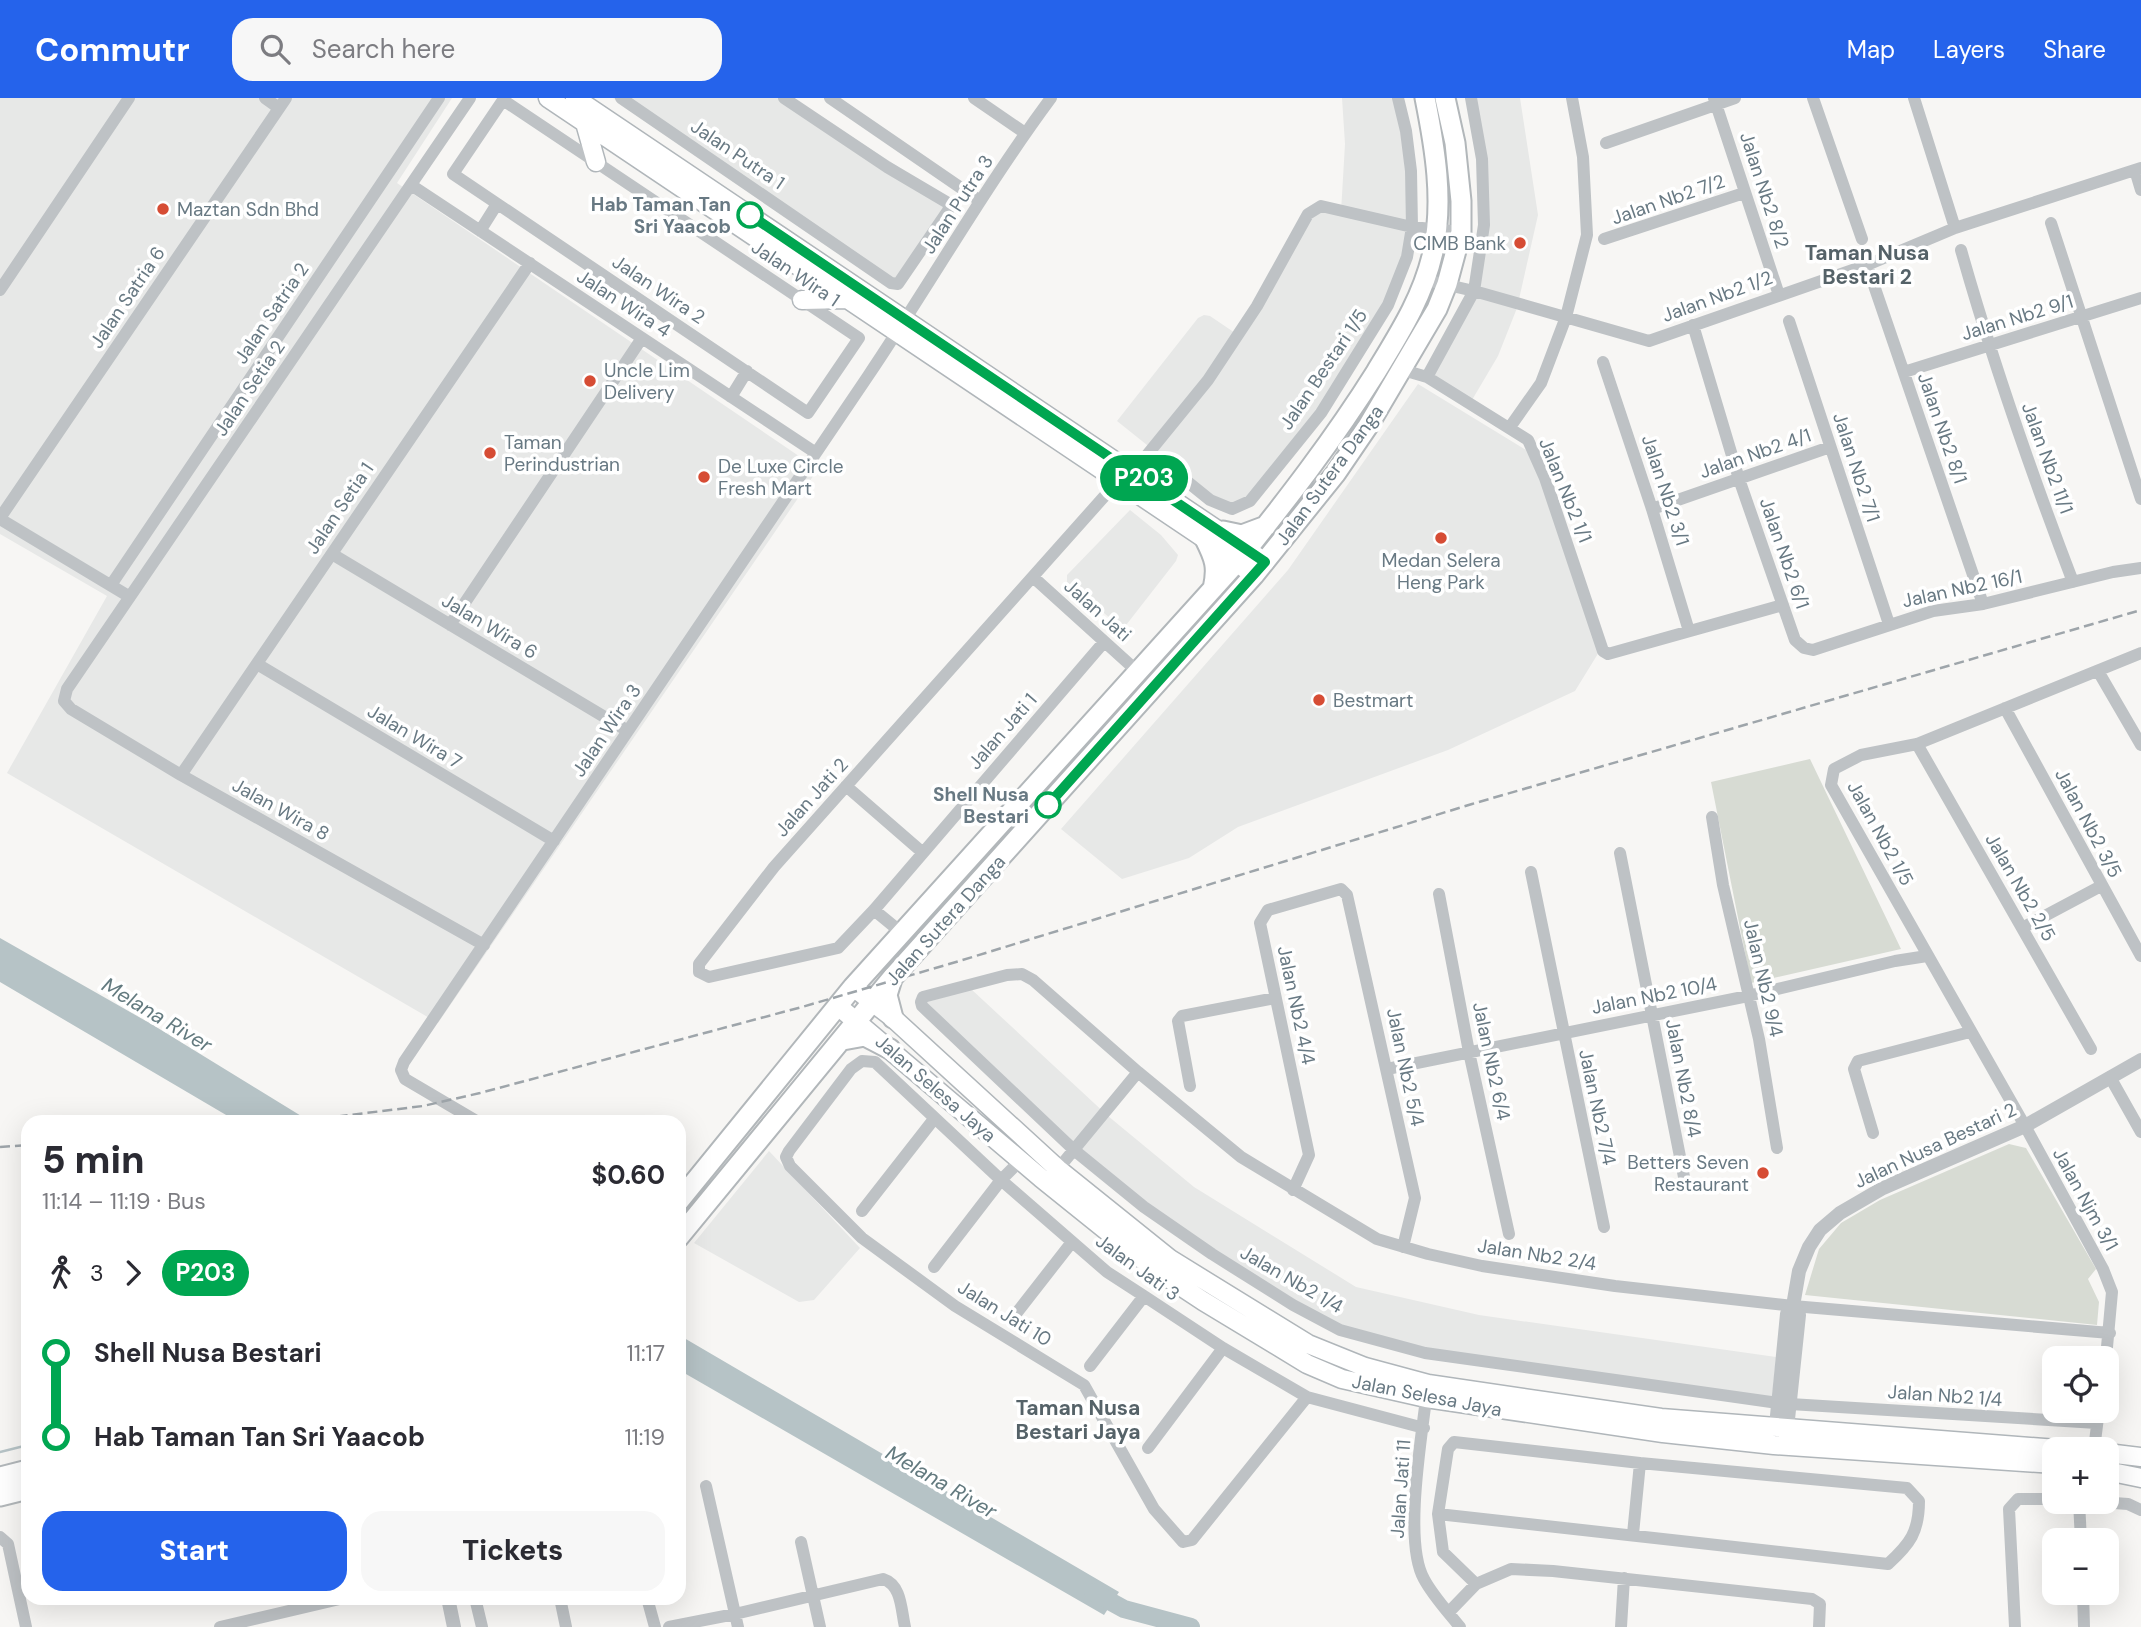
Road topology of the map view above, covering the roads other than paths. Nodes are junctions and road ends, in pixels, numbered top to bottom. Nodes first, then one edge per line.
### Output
1 (130, 98) edge
2 (265, 98) edge
3 (439, 98) edge
4 (470, 98) edge
5 (548, 98) edge
6 (575, 98) edge
7 (621, 98) edge
8 (784, 98) edge
9 (830, 98) edge
10 (974, 98) edge
11 (1051, 98) edge
12 (1398, 98) edge
13 (1425, 98) edge
14 (1445, 98) edge
15 (1471, 98) edge
16 (1572, 98) edge
17 (1735, 98) edge
18 (1813, 98) edge
19 (1913, 98) edge
20 (1715, 101) edge
21 (282, 103) edge
22 (584, 123) junction
23 (1025, 133) junction
24 (1606, 143) dead end
25 (903, 148) junction
26 (596, 162) junction
27 (887, 167) junction
28 (2138, 169) edge
29 (453, 174) joint
30 (411, 185) junction
31 (2141, 190) edge
32 (1744, 193) junction
33 (980, 201) junction
34 (497, 204) junction
35 (2051, 223) dead end
36 (1412, 227) junction
37 (1955, 228) junction
38 (480, 230) junction
39 (1436, 231) junction
40 (1461, 232) junction
41 (1604, 239) dead end
42 (1862, 239) dead end
43 (833, 241) junction
44 (1961, 250) dead end
45 (817, 260) junction
46 (530, 263) junction
47 (1867, 265) junction
48 (1426, 280) junction
49 (1447, 284) junction
50 (0, 290) edge
51 (1474, 291) junction
52 (1779, 295) junction
53 (2141, 298) edge
54 (846, 299) junction
55 (802, 300) junction
56 (1566, 317) junction
57 (2082, 317) junction
58 (1789, 321) dead end
59 (1693, 325) junction
60 (902, 326) junction
61 (642, 338) junction
62 (1989, 346) junction
63 (1603, 362) dead end
64 (1403, 370) junction
65 (747, 371) junction
66 (1904, 372) junction
67 (1427, 377) junction
68 (731, 397) junction
69 (808, 413) joint
70 (1510, 427) junction
71 (1161, 438) junction
72 (1830, 447) junction
73 (816, 453) junction
74 (1163, 462) junction
75 (1131, 472) junction
76 (1739, 479) junction
77 (2141, 499) edge
78 (1652, 509) junction
79 (0, 519) edge
80 (1267, 526) junction
81 (1214, 535) junction
82 (332, 554) junction
83 (1242, 555) junction
84 (1260, 568) junction
85 (2141, 568) edge
86 (1033, 577) junction
87 (2073, 582) junction
88 (111, 585) junction
89 (1213, 589) junction
90 (130, 597) junction
91 (1983, 604) junction
92 (1783, 605) junction
93 (1889, 624) junction
94 (450, 625) junction
95 (1689, 631) junction
96 (1795, 640) joint
97 (1104, 642) junction
98 (2141, 653) edge
99 (257, 664) junction
100 (2098, 671) junction
101 (1138, 672) junction
102 (64, 701) joint
103 (2005, 708) junction
104 (628, 731) junction
105 (1917, 744) junction
106 (2141, 745) edge
107 (181, 775) junction
108 (846, 786) junction
109 (1712, 817) dead end
110 (554, 841) junction
111 (922, 852) junction
112 (1620, 853) dead end
113 (1531, 872) dead end
114 (2101, 886) junction
115 (1439, 894) dead end
116 (1348, 895) joint
117 (874, 910) junction
118 (2022, 928) junction
119 (902, 933) junction
120 (484, 944) junction
121 (1927, 956) junction
122 (2141, 956) edge
123 (1022, 974) joint
124 (892, 978) junction
125 (853, 988) junction
126 (1748, 996) junction
127 (1275, 998) junction
128 (873, 1003) junction
129 (838, 1006) junction
130 (1652, 1015) junction
131 (892, 1018) junction
132 (858, 1022) junction
133 (1970, 1032) junction
134 (1562, 1033) junction
135 (843, 1040) junction
136 (890, 1049) junction
137 (2091, 1049) dead end
138 (1469, 1052) junction
139 (2141, 1060) edge
140 (1387, 1069) junction
141 (1138, 1072) junction
142 (2110, 1077) junction
143 (1191, 1086) dead end
144 (466, 1115) edge
145 (934, 1119) junction
146 (2025, 1126) junction
147 (2141, 1132) edge
148 (1873, 1133) dead end
149 (1777, 1148) dead end
150 (1074, 1150) junction
151 (786, 1157) joint
152 (1020, 1161) junction
153 (1058, 1169) junction
154 (1001, 1180) junction
155 (1686, 1187) dead end
156 (1293, 1190) junction
157 (686, 1192) edge
158 (862, 1211) dead end
159 (1099, 1224) junction
160 (1604, 1227) dead end
161 (686, 1229) edge
162 (1509, 1234) dead end
163 (1072, 1242) junction
164 (1404, 1247) junction
165 (934, 1267) dead end
166 (1144, 1296) junction
167 (1793, 1306) junction
168 (1015, 1315) dead end
169 (2110, 1333) junction
170 (2108, 1346) edge
171 (1223, 1349) junction
172 (1090, 1366) dead end
173 (1427, 1391) junction
174 (1307, 1397) junction
175 (1784, 1403) junction
176 (2042, 1415) edge
177 (1781, 1427) junction
178 (1424, 1428) junction
179 (1780, 1446) junction
180 (1148, 1448) dead end
181 (2042, 1448) edge
182 (2119, 1454) edge
183 (2141, 1457) edge
184 (1640, 1463) junction
185 (2042, 1463) edge
186 (2119, 1470) edge
187 (21, 1472) edge
188 (2119, 1472) edge
189 (2141, 1472) edge
190 (0, 1477) edge
191 (2141, 1478) edge
192 (706, 1486) dead end
193 (21, 1491) edge
194 (0, 1496) edge
195 (2042, 1499) edge
196 (2119, 1503) edge
197 (2141, 1510) edge
198 (1438, 1514) junction
199 (1633, 1534) junction
200 (4, 1540) edge
201 (801, 1542) dead end
202 (1624, 1578) junction
203 (1476, 1584) junction
204 (812, 1595) junction
205 (315, 1605) edge
206 (449, 1605) edge
207 (477, 1605) edge
208 (561, 1605) edge
209 (649, 1605) edge
210 (2083, 1605) edge
211 (1449, 1612) junction
212 (737, 1620) edge
213 (234, 1625) edge
214 (26, 1627) edge
215 (220, 1627) edge
216 (454, 1627) edge
217 (482, 1627) edge
218 (566, 1627) edge
219 (655, 1627) edge
220 (669, 1627) edge
221 (820, 1627) edge
222 (905, 1627) edge
223 (1460, 1627) edge
224 (1622, 1627) edge
225 (1819, 1627) edge
226 (2015, 1627) edge
227 (2084, 1627) edge

1 - 50 street
2 - 21 street
3 - 88 street, Jalan Satria 2
4 - 30 street, Jalan Setia 2
5 - 22 main road
6 - 45 main road
7 - 43 street, Jalan Putra 1
8 - 27 street
9 - 25 street
10 - 23 street
11 - 23 street, Jalan Putra 3
12 - 36 street, Jalan Bestari 1/5
13 - 39 main road, Jalan Sutera Danga
14 - 40 main road, Jalan Sutera Danga
15 - 51 street
16 - 56 street
17 - 20 street
18 - 42 street
19 - 37 street
20 - 24 street
20 - 32 street, Jalan Nb2 8/2
21 - 79 street, Jalan Satria 6
22 - 26 main road
22 - 54 main road
23 - 33 street, Jalan Putra 3
25 - 27 street
25 - 33 street
26 - 29 street, Jalan Wira 1
26 - 55 street, Jalan Wira 1
27 - 43 street, Jalan Putra 1
28 - 31 street
28 - 37 street, Jalan Nb2 1/2
29 - 34 street, Jalan Wira 2
30 - 38 street, Jalan Wira 4
30 - 90 street, Jalan Setia 2
32 - 41 street, Jalan Nb2 7/2
32 - 52 street, Jalan Nb2 8/2
33 - 60 street, Jalan Putra 3
34 - 38 street
34 - 65 street, Jalan Wira 2
35 - 57 street
36 - 39 street
36 - 71 street
36 - 74 street, Jalan Bestari 1/5
37 - 47 street, Jalan Nb2 1/2
38 - 46 street, Jalan Wira 4
39 - 40 street
39 - 48 main road, Jalan Sutera Danga
40 - 49 main road, Jalan Sutera Danga
43 - 45 street
44 - 62 street, Jalan Nb2 11/1
45 - 60 main road
46 - 61 street, Jalan Wira 4
46 - 82 street, Jalan Setia 1
47 - 52 street, Jalan Nb2 1/2
47 - 66 street, Jalan Nb2 8/1
48 - 49 street, Jalan Nb2 1/2
48 - 80 main road, Jalan Sutera Danga
49 - 51 street, Jalan Nb2 1/2
49 - 64 main road, Jalan Sutera Danga
51 - 56 street, Jalan Nb2 1/2
51 - 67 street
52 - 59 street, Jalan Nb2 1/2
53 - 57 street, Jalan Nb2 9/1
54 - 55 main road
54 - 60 main road
55 - 69 street, Jalan Wira 1
56 - 59 street, Jalan Nb2 1/2
56 - 70 street
57 - 62 street, Jalan Nb2 9/1
57 - 77 street
58 - 72 street, Jalan Nb2 7/1
59 - 76 street, Jalan Nb2 6/1
60 - 73 street, Jalan Wira 3
60 - 75 main road
61 - 68 street, Jalan Wira 4
61 - 94 street
62 - 66 street, Jalan Nb2 9/1
62 - 87 street, Jalan Nb2 11/1
63 - 78 street, Jalan Nb2 3/1
64 - 67 street, Jalan Nb2 1/1
64 - 84 main road, Jalan Sutera Danga
65 - 68 street
65 - 69 street, Jalan Wira 2
66 - 91 street, Jalan Nb2 8/1
67 - 70 street, Jalan Nb2 1/1
68 - 73 street, Jalan Wira 4
70 - 95 street, Jalan Nb2 1/1
71 - 74 street
71 - 75 street
72 - 76 street, Jalan Nb2 4/1
72 - 93 street, Jalan Nb2 7/1
73 - 104 street, Jalan Wira 3
74 - 75 street
75 - 81 main road
75 - 86 street, Jalan Jati 2
76 - 78 street, Jalan Nb2 4/1
76 - 92 street, Jalan Nb2 6/1
78 - 95 street, Jalan Nb2 3/1
79 - 88 street, Jalan Satria 6
80 - 81 main road
80 - 83 main road, Jalan Sutera Danga
81 - 83 main road
81 - 89 main road
82 - 94 street, Jalan Wira 6
82 - 99 street, Jalan Setia 1
83 - 84 main road
83 - 89 main road, Jalan Sutera Danga
84 - 124 main road, Jalan Sutera Danga
85 - 87 street, Jalan Nb2 16/1
86 - 97 street, Jalan Jati
86 - 108 street, Jalan Jati 2
87 - 91 street, Jalan Nb2 16/1
88 - 90 street, Jalan Satria 6
89 - 101 main road, Jalan Sutera Danga
90 - 102 street, Jalan Setia 2
91 - 93 street, Jalan Nb2 16/1
92 - 95 street
92 - 96 street, Jalan Nb2 6/1
93 - 96 street, Jalan Nb2 16/1
94 - 104 street, Jalan Wira 6
97 - 101 street, Jalan Jati
97 - 111 street, Jalan Jati 1
98 - 100 street, Jalan Nb2 1/5
99 - 107 street, Jalan Setia 1
99 - 110 street, Jalan Wira 7
100 - 103 street, Jalan Nb2 1/5
100 - 106 street
101 - 119 main road, Jalan Sutera Danga
102 - 107 street, Jalan Wira 8
103 - 105 street, Jalan Nb2 1/5
103 - 114 street, Jalan Nb2 3/5
104 - 110 street, Jalan Wira 3
105 - 118 street, Jalan Nb2 2/5
105 - 121 street, Jalan Nb2 1/5
107 - 120 street, Jalan Wira 8
108 - 111 street
108 - 117 street, Jalan Jati 2
109 - 126 street, Jalan Nb2 9/4
110 - 120 street, Jalan Wira 3
111 - 117 street, Jalan Jati 1
112 - 130 street, Jalan Nb2 8/4
113 - 134 street, Jalan Nb2 7/4
114 - 118 street
114 - 122 street, Jalan Nb2 3/5
115 - 138 street, Jalan Nb2 6/4
116 - 127 street, Jalan Nb2 4/4
116 - 140 street, Jalan Nb2 5/4
117 - 119 street
118 - 137 street, Jalan Nb2 2/5
119 - 125 main road, Jalan Sutera Danga
120 - 144 street, Jalan Wira 3
121 - 126 street, Jalan Nb2 10/4
121 - 133 street, Jalan Nb2 1/5
123 - 141 street, Jalan Nb2 2/4
123 - 150 street, Jalan Nb2 1/4
124 - 128 main road, Jalan Sutera Danga
124 - 131 main road
125 - 128 main road, Jalan Selesa Jaya
125 - 129 main road, Jalan Sutera Danga
126 - 130 street, Jalan Nb2 10/4
126 - 149 street, Jalan Nb2 9/4
127 - 143 street
127 - 156 street, Jalan Nb2 4/4
128 - 131 main road, Jalan Selesa Jaya
128 - 132 main road, Jalan Sutera Danga
129 - 132 main road, Jalan Selesa Jaya
129 - 157 main road, Jalan Sutera Danga
130 - 134 street, Jalan Nb2 10/4
130 - 155 street, Jalan Nb2 8/4
131 - 153 main road, Jalan Selesa Jaya
132 - 135 main road, Jalan Sutera Danga
132 - 136 main road, Jalan Selesa Jaya
133 - 146 street, Jalan Nb2 1/5
133 - 148 street
134 - 138 street, Jalan Nb2 10/4
134 - 160 street, Jalan Nb2 7/4
135 - 136 main road
135 - 161 main road, Jalan Sutera Danga
136 - 152 main road, Jalan Selesa Jaya
138 - 140 street, Jalan Nb2 10/4
138 - 162 street, Jalan Nb2 6/4
139 - 142 street, Jalan Nusa Bestari 2
140 - 164 street, Jalan Nb2 5/4
141 - 150 street
141 - 156 street, Jalan Nb2 2/4
142 - 146 street, Jalan Nusa Bestari 2
142 - 147 street
145 - 151 street, Jalan Jati 3
145 - 154 street, Jalan Jati 3
145 - 158 street
146 - 167 street, Jalan Nusa Bestari 2
146 - 169 street, Jalan Njm 3/1
150 - 153 street
150 - 175 street, Jalan Nb2 1/4
151 - 174 street, Jalan Jati 10
152 - 154 street
152 - 159 main road, Jalan Selesa Jaya
153 - 159 street
153 - 173 main road, Jalan Selesa Jaya
154 - 163 street, Jalan Jati 3
154 - 165 street
156 - 164 street, Jalan Nb2 2/4
159 - 173 main road, Jalan Selesa Jaya
163 - 166 street, Jalan Jati 3
163 - 168 street
164 - 167 street, Jalan Nb2 2/4
166 - 171 street, Jalan Jati 3
166 - 172 street
167 - 169 street, Jalan Nb2 2/4
167 - 175 street, Jalan Nusa Bestari 2
169 - 170 street
171 - 174 street, Jalan Jati 3
171 - 180 street
173 - 177 main road, Jalan Selesa Jaya
173 - 178 street, Jalan Jati 11
173 - 179 main road, Jalan Selesa Jaya
174 - 178 street, Jalan Jati 3
175 - 176 street, Jalan Nb2 1/4
175 - 177 street, Jalan Nusa Bestari 2
177 - 179 street, Jalan Nusa Bestari 2
177 - 181 main road, Jalan Selesa Jaya
178 - 211 street, Jalan Jati 11
179 - 185 main road, Jalan Selesa Jaya
182 - 183 main road
184 - 198 street
184 - 199 street
184 - 199 street
186 - 189 main road
187 - 190 main road
188 - 191 main road
192 - 212 street
193 - 194 main road
195 - 226 street
196 - 197 street
198 - 199 street
198 - 203 street
200 - 214 street
201 - 204 street
202 - 203 street
202 - 224 street
202 - 225 street
203 - 211 street
204 - 212 street
204 - 221 street
204 - 222 street
205 - 213 street
206 - 216 street
207 - 217 street
208 - 218 street
209 - 219 street
210 - 227 street
211 - 223 street, Jalan Jati 11
212 - 220 street
213 - 215 street

